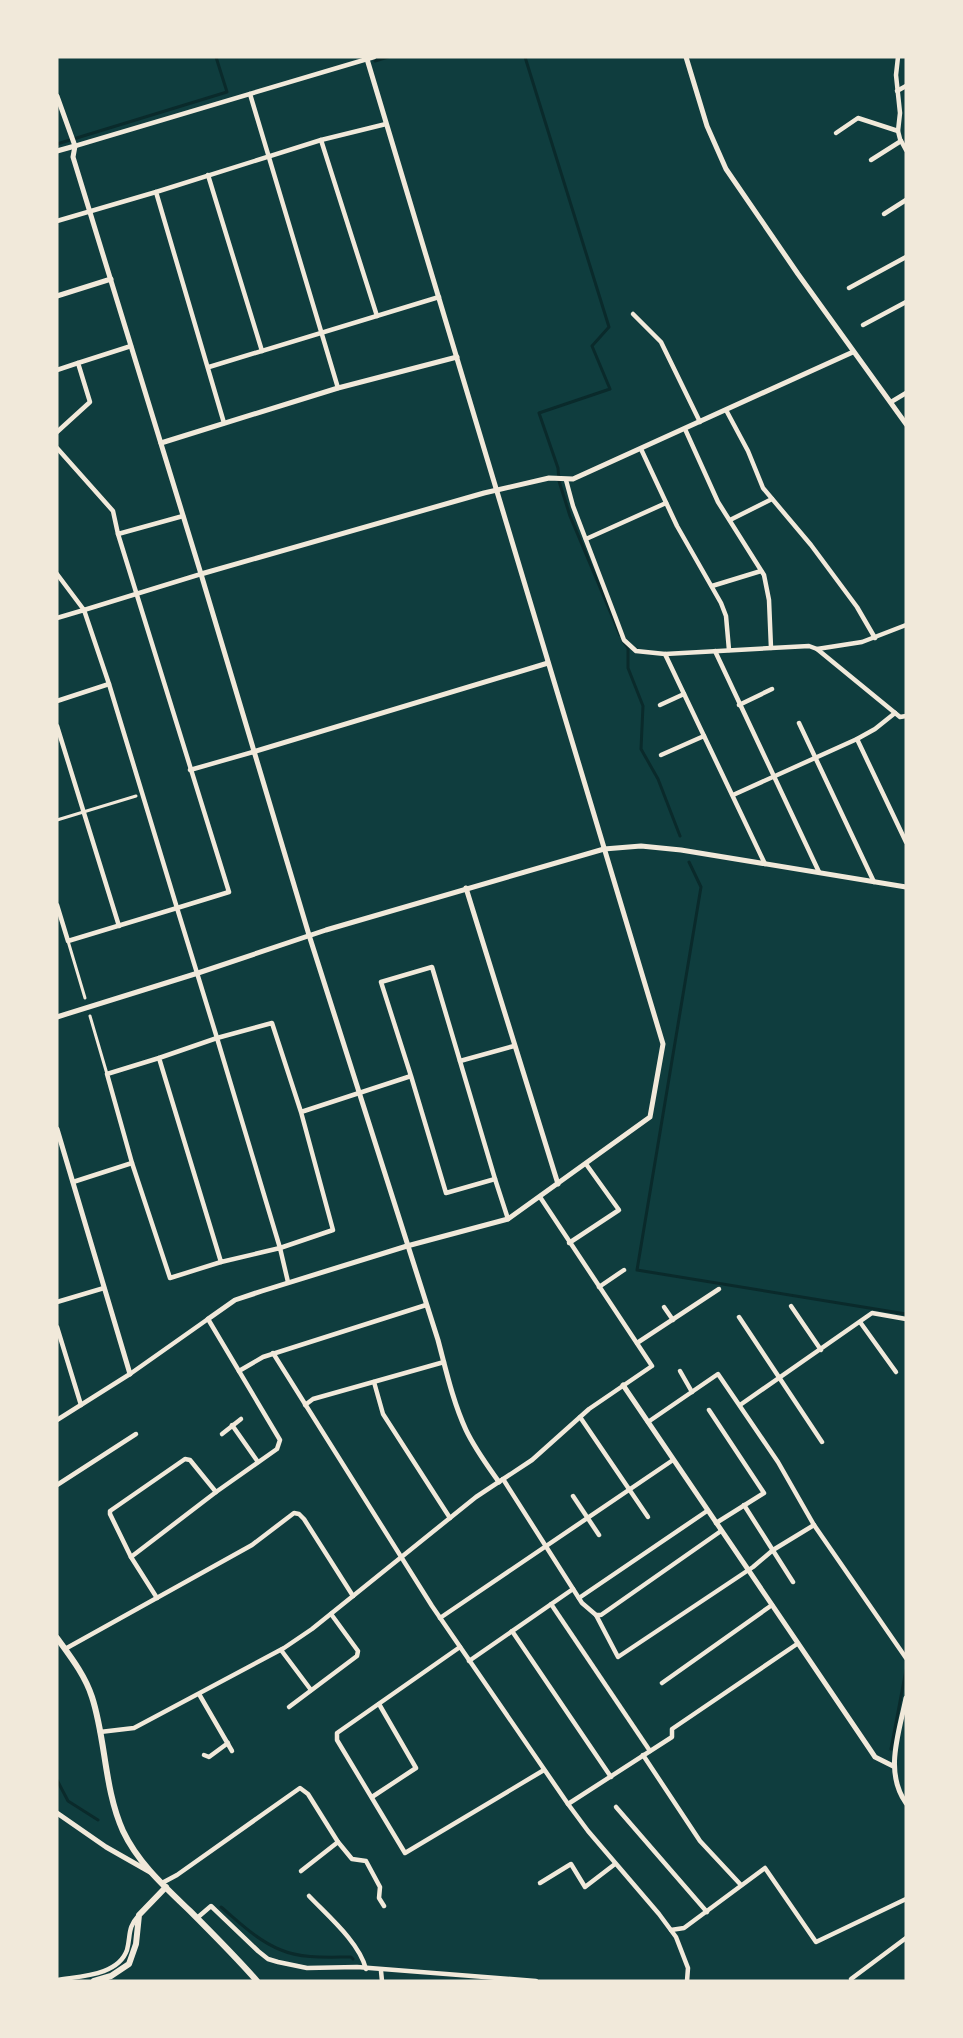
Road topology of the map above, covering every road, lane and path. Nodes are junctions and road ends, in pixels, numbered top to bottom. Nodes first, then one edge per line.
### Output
1 (374, 57) edge
2 (687, 57) edge
3 (898, 57) edge
4 (366, 58) edge
5 (906, 86) edge
6 (897, 91) junction
7 (250, 94) junction
8 (57, 96) edge
9 (386, 124) junction
10 (898, 131) junction
11 (836, 133) dead end
12 (321, 140) junction
13 (901, 141) junction
14 (74, 145) junction
15 (906, 150) edge
16 (57, 151) edge
17 (268, 157) junction
18 (871, 160) dead end
19 (208, 175) junction
20 (156, 192) junction
21 (906, 200) edge
22 (89, 211) junction
23 (884, 214) dead end
24 (57, 221) edge
25 (906, 257) edge
26 (111, 279) junction
27 (849, 288) dead end
28 (57, 296) edge
29 (439, 297) junction
30 (906, 302) edge
31 (633, 314) dead end
32 (377, 316) junction
33 (863, 325) dead end
34 (322, 333) junction
35 (131, 346) junction
36 (262, 351) junction
37 (853, 352) junction
38 (457, 357) junction
39 (78, 363) junction
40 (209, 367) junction
41 (57, 370) edge
42 (338, 388) junction
43 (906, 393) edge
44 (891, 402) junction
45 (726, 410) junction
46 (700, 422) junction
47 (224, 423) junction
48 (906, 424) edge
49 (685, 429) junction
50 (57, 432) edge
51 (160, 442) junction
52 (57, 447) edge
53 (641, 448) junction
54 (564, 479) junction
55 (496, 490) junction
56 (772, 499) junction
57 (666, 503) junction
58 (183, 516) junction
59 (730, 520) junction
60 (118, 534) junction
61 (586, 539) junction
62 (761, 572) junction
63 (57, 574) edge
64 (201, 574) junction
65 (712, 586) junction
66 (136, 594) junction
67 (84, 610) junction
68 (57, 618) edge
69 (906, 625) edge
70 (875, 638) junction
71 (771, 648) junction
72 (817, 649) junction
73 (729, 650) junction
74 (714, 651) junction
75 (664, 654) junction
76 (548, 663) junction
77 (109, 684) junction
78 (772, 689) dead end
79 (684, 694) junction
80 (57, 701) edge
81 (739, 705) junction
82 (660, 706) dead end
83 (895, 713) junction
84 (906, 716) edge
85 (799, 723) dead end
86 (57, 726) edge
87 (704, 736) junction
88 (857, 738) junction
89 (253, 752) junction
90 (661, 755) dead end
91 (815, 758) junction
92 (190, 771) junction
93 (774, 776) junction
94 (733, 795) junction
95 (136, 796) dead end
96 (84, 813) junction
97 (57, 820) edge
98 (906, 842) edge
99 (604, 849) junction
100 (765, 864) junction
101 (819, 872) junction
102 (874, 882) junction
103 (906, 887) edge
104 (466, 888) junction
105 (57, 905) edge
106 (177, 908) junction
107 (119, 926) junction
108 (309, 935) junction
109 (68, 941) junction
110 (198, 973) junction
111 (85, 998) dead end
112 (90, 1016) dead end
113 (57, 1017) edge
114 (217, 1038) junction
115 (514, 1046) junction
116 (159, 1058) junction
117 (460, 1061) junction
118 (107, 1074) junction
119 (411, 1076) junction
120 (360, 1092) junction
121 (301, 1112) junction
122 (57, 1129) edge
123 (132, 1163) junction
124 (586, 1164) junction
125 (495, 1179) junction
126 (73, 1182) junction
127 (558, 1184) junction
128 (540, 1197) junction
129 (508, 1219) junction
130 (569, 1243) junction
131 (407, 1246) junction
132 (280, 1248) junction
133 (221, 1262) junction
134 (624, 1270) dead end
135 (288, 1282) junction
136 (599, 1287) junction
137 (104, 1288) junction
138 (719, 1289) dead end
139 (57, 1302) edge
140 (426, 1305) junction
141 (791, 1306) dead end
142 (664, 1307) dead end
143 (739, 1317) dead end
144 (208, 1318) junction
145 (906, 1319) edge
146 (673, 1320) junction
147 (860, 1322) junction
148 (57, 1327) edge
149 (638, 1343) junction
150 (821, 1350) junction
151 (273, 1353) junction
152 (444, 1362) junction
153 (239, 1371) junction
154 (680, 1371) dead end
155 (896, 1372) dead end
156 (130, 1374) junction
157 (781, 1379) junction
158 (374, 1382) junction
159 (623, 1385) junction
160 (692, 1392) junction
161 (81, 1405) junction
162 (305, 1405) junction
163 (740, 1405) junction
164 (709, 1410) dead end
165 (580, 1417) junction
166 (242, 1419) dead end
167 (57, 1420) edge
168 (648, 1422) junction
169 (232, 1425) junction
170 (136, 1434) dead end
171 (222, 1434) dead end
172 (822, 1442) dead end
173 (673, 1460) junction
174 (258, 1462) junction
175 (501, 1481) junction
176 (57, 1485) edge
177 (629, 1491) junction
178 (216, 1492) junction
179 (573, 1496) dead end
180 (744, 1505) junction
181 (708, 1511) junction
182 (648, 1517) dead end
183 (450, 1518) junction
184 (588, 1519) junction
185 (716, 1523) junction
186 (814, 1525) junction
187 (721, 1531) junction
188 (599, 1535) dead end
189 (546, 1547) junction
190 (773, 1550) junction
191 (131, 1557) junction
192 (400, 1558) junction
193 (748, 1570) junction
194 (793, 1582) dead end
195 (573, 1589) junction
196 (353, 1596) junction
197 (157, 1598) junction
198 (579, 1598) junction
199 (551, 1604) junction
200 (772, 1605) junction
201 (331, 1614) junction
202 (596, 1615) junction
203 (440, 1618) junction
204 (512, 1631) junction
205 (57, 1638) edge
206 (797, 1644) junction
207 (460, 1647) junction
208 (65, 1649) junction
209 (281, 1650) junction
210 (906, 1658) edge
211 (470, 1661) junction
212 (662, 1683) dead end
213 (311, 1690) junction
214 (199, 1694) junction
215 (906, 1698) edge
216 (379, 1704) junction
217 (289, 1707) dead end
218 (100, 1732) junction
219 (228, 1743) junction
220 (232, 1750) dead end
221 (651, 1751) junction
222 (204, 1755) dead end
223 (643, 1755) junction
224 (893, 1766) junction
225 (544, 1770) junction
226 (611, 1777) junction
227 (372, 1797) junction
228 (906, 1803) edge
229 (568, 1804) junction
230 (616, 1807) dead end
231 (57, 1813) edge
232 (338, 1842) junction
233 (615, 1864) junction
234 (301, 1870) dead end
235 (154, 1874) junction
236 (540, 1883) dead end
237 (164, 1885) junction
238 (741, 1885) junction
239 (309, 1896) dead end
240 (906, 1899) edge
241 (384, 1906) dead end
242 (706, 1912) junction
243 (139, 1916) junction
244 (197, 1918) junction
245 (671, 1930) junction
246 (906, 1938) edge
247 (366, 1969) junction
248 (381, 1971) junction
249 (850, 1979) dead end
250 (57, 1980) edge
251 (94, 1981) edge
252 (257, 1981) edge
253 (382, 1981) edge
254 (536, 1981) edge
255 (687, 1981) edge

1 - 4 street
2 - 37 street
3 - 6 street
4 - 7 street
4 - 9 street
5 - 6 street
6 - 10 street
7 - 14 street
7 - 17 street
8 - 14 street
9 - 12 street
9 - 29 street
10 - 11 street
10 - 13 street
12 - 17 street
12 - 32 street
13 - 15 street
13 - 18 street
14 - 16 street
14 - 22 street
17 - 19 street
17 - 34 street
19 - 20 street
19 - 36 street
20 - 22 street
20 - 40 street
21 - 23 street
22 - 24 street
22 - 26 street
25 - 27 street
26 - 28 street
26 - 35 street
29 - 32 street
29 - 38 street
30 - 33 street
31 - 46 street
32 - 34 street
34 - 36 street
34 - 42 street
35 - 39 street
35 - 51 street
36 - 40 street
37 - 44 street
37 - 45 street
38 - 42 street
38 - 55 street
39 - 41 street
39 - 50 street
40 - 47 street
42 - 47 street
43 - 44 street
44 - 48 street
45 - 46 street
45 - 56 street
46 - 49 street
47 - 51 street
49 - 53 street
49 - 59 street
51 - 58 street
52 - 60 street
53 - 54 street
53 - 57 street
54 - 55 street
54 - 61 street
55 - 64 street
55 - 76 street
56 - 59 street
56 - 70 street
57 - 61 street
57 - 65 street
58 - 60 street
58 - 64 street
59 - 62 street
60 - 66 street
61 - 75 street
62 - 65 street
62 - 71 street
63 - 67 street
64 - 66 street
64 - 89 street
65 - 73 street
66 - 67 street
66 - 92 street
67 - 68 street
67 - 77 street
69 - 70 street
70 - 72 street
71 - 72 street
71 - 73 street
72 - 83 street
73 - 74 street
74 - 75 street
74 - 81 street
75 - 79 street
76 - 89 street
76 - 99 street
77 - 80 street
77 - 106 street
78 - 81 street
79 - 82 street
79 - 87 street
81 - 93 street
83 - 84 street
83 - 88 street
85 - 91 street
86 - 96 street
87 - 90 street
87 - 94 street
88 - 91 street
88 - 98 street
89 - 92 street
89 - 108 street
91 - 93 street
91 - 102 street
92 - 106 street
93 - 94 street
93 - 101 street
94 - 100 street
95 - 96 street
96 - 97 street
96 - 107 street
99 - 100 street
99 - 104 street
99 - 124 street
100 - 101 street
101 - 102 street
102 - 103 street
104 - 108 street
104 - 115 street
105 - 109 street
106 - 107 street
106 - 110 street
107 - 109 street
108 - 110 street
108 - 120 street
109 - 111 street
110 - 113 street
110 - 114 street
112 - 118 street
114 - 116 street
114 - 121 street
114 - 132 street
115 - 117 street
115 - 127 street
116 - 118 street
116 - 133 street
117 - 119 street
117 - 125 street
118 - 123 street
119 - 120 street
119 - 125 street
120 - 121 street
120 - 131 street
121 - 132 street
122 - 126 street
123 - 126 street
123 - 133 street
124 - 127 street
124 - 130 street
125 - 129 street
126 - 137 street
127 - 128 street
128 - 129 street
128 - 130 street
129 - 131 street
130 - 136 street
131 - 135 street
131 - 140 street
132 - 133 street
132 - 135 street
134 - 136 street
135 - 144 street
136 - 149 street
137 - 139 street
137 - 156 street
138 - 146 street
140 - 151 street
140 - 152 street
141 - 150 street
142 - 146 street
143 - 157 street
144 - 153 street
144 - 156 street
145 - 147 street
146 - 149 street
147 - 150 street
147 - 155 street
148 - 161 street
149 - 159 street
150 - 157 street
151 - 153 street
151 - 162 street
152 - 158 street
152 - 175 street
153 - 174 street
154 - 160 street
156 - 161 street
157 - 163 street
157 - 172 street
158 - 162 street
158 - 183 street
159 - 165 street
159 - 168 street
160 - 163 street
160 - 168 street
161 - 167 street
162 - 192 street
163 - 186 street
164 - 180 street
165 - 175 street
165 - 177 street
166 - 169 street
168 - 173 street
169 - 171 street
169 - 174 street
170 - 176 street
173 - 177 street
173 - 181 street
174 - 178 street
175 - 183 street
175 - 189 street
177 - 182 street
177 - 184 street
178 - 191 street
178 - 191 street
179 - 184 street
180 - 185 street
180 - 190 street
181 - 185 street
181 - 198 street
183 - 192 street
184 - 188 street
184 - 189 street
185 - 187 street
186 - 190 street
186 - 210 street
187 - 193 street
187 - 202 street
189 - 195 street
189 - 203 street
190 - 193 street
190 - 194 street
191 - 197 street
192 - 196 street
192 - 203 street
193 - 200 street
193 - 202 street
195 - 198 street
195 - 199 street
196 - 197 street
196 - 201 street
197 - 208 street
198 - 202 street
199 - 204 street
199 - 221 street
200 - 206 street
200 - 212 street
201 - 209 street
201 - 213 street
203 - 207 street
204 - 211 street
204 - 226 street
205 - 208 main road
206 - 221 street
206 - 224 street
207 - 211 street
207 - 216 street
208 - 218 main road
209 - 213 street
209 - 214 street
211 - 225 street
213 - 217 street
214 - 218 street
214 - 219 street
215 - 224 street
216 - 227 street
216 - 227 street
218 - 235 main road
219 - 220 street
219 - 222 street
221 - 223 street
223 - 226 street
223 - 238 street
224 - 228 street
225 - 227 street
225 - 229 street
226 - 229 street
229 - 233 street
230 - 242 street
231 - 235 street
232 - 234 street
232 - 237 street
232 - 241 street
233 - 236 street
233 - 245 street
235 - 237 main road
237 - 243 main road
237 - 244 main road
238 - 240 street
238 - 242 street
239 - 247 street
242 - 245 street
243 - 250 street
243 - 251 main road
244 - 247 street
244 - 252 main road
245 - 255 street
246 - 249 street
247 - 248 street
248 - 253 street
248 - 254 street

